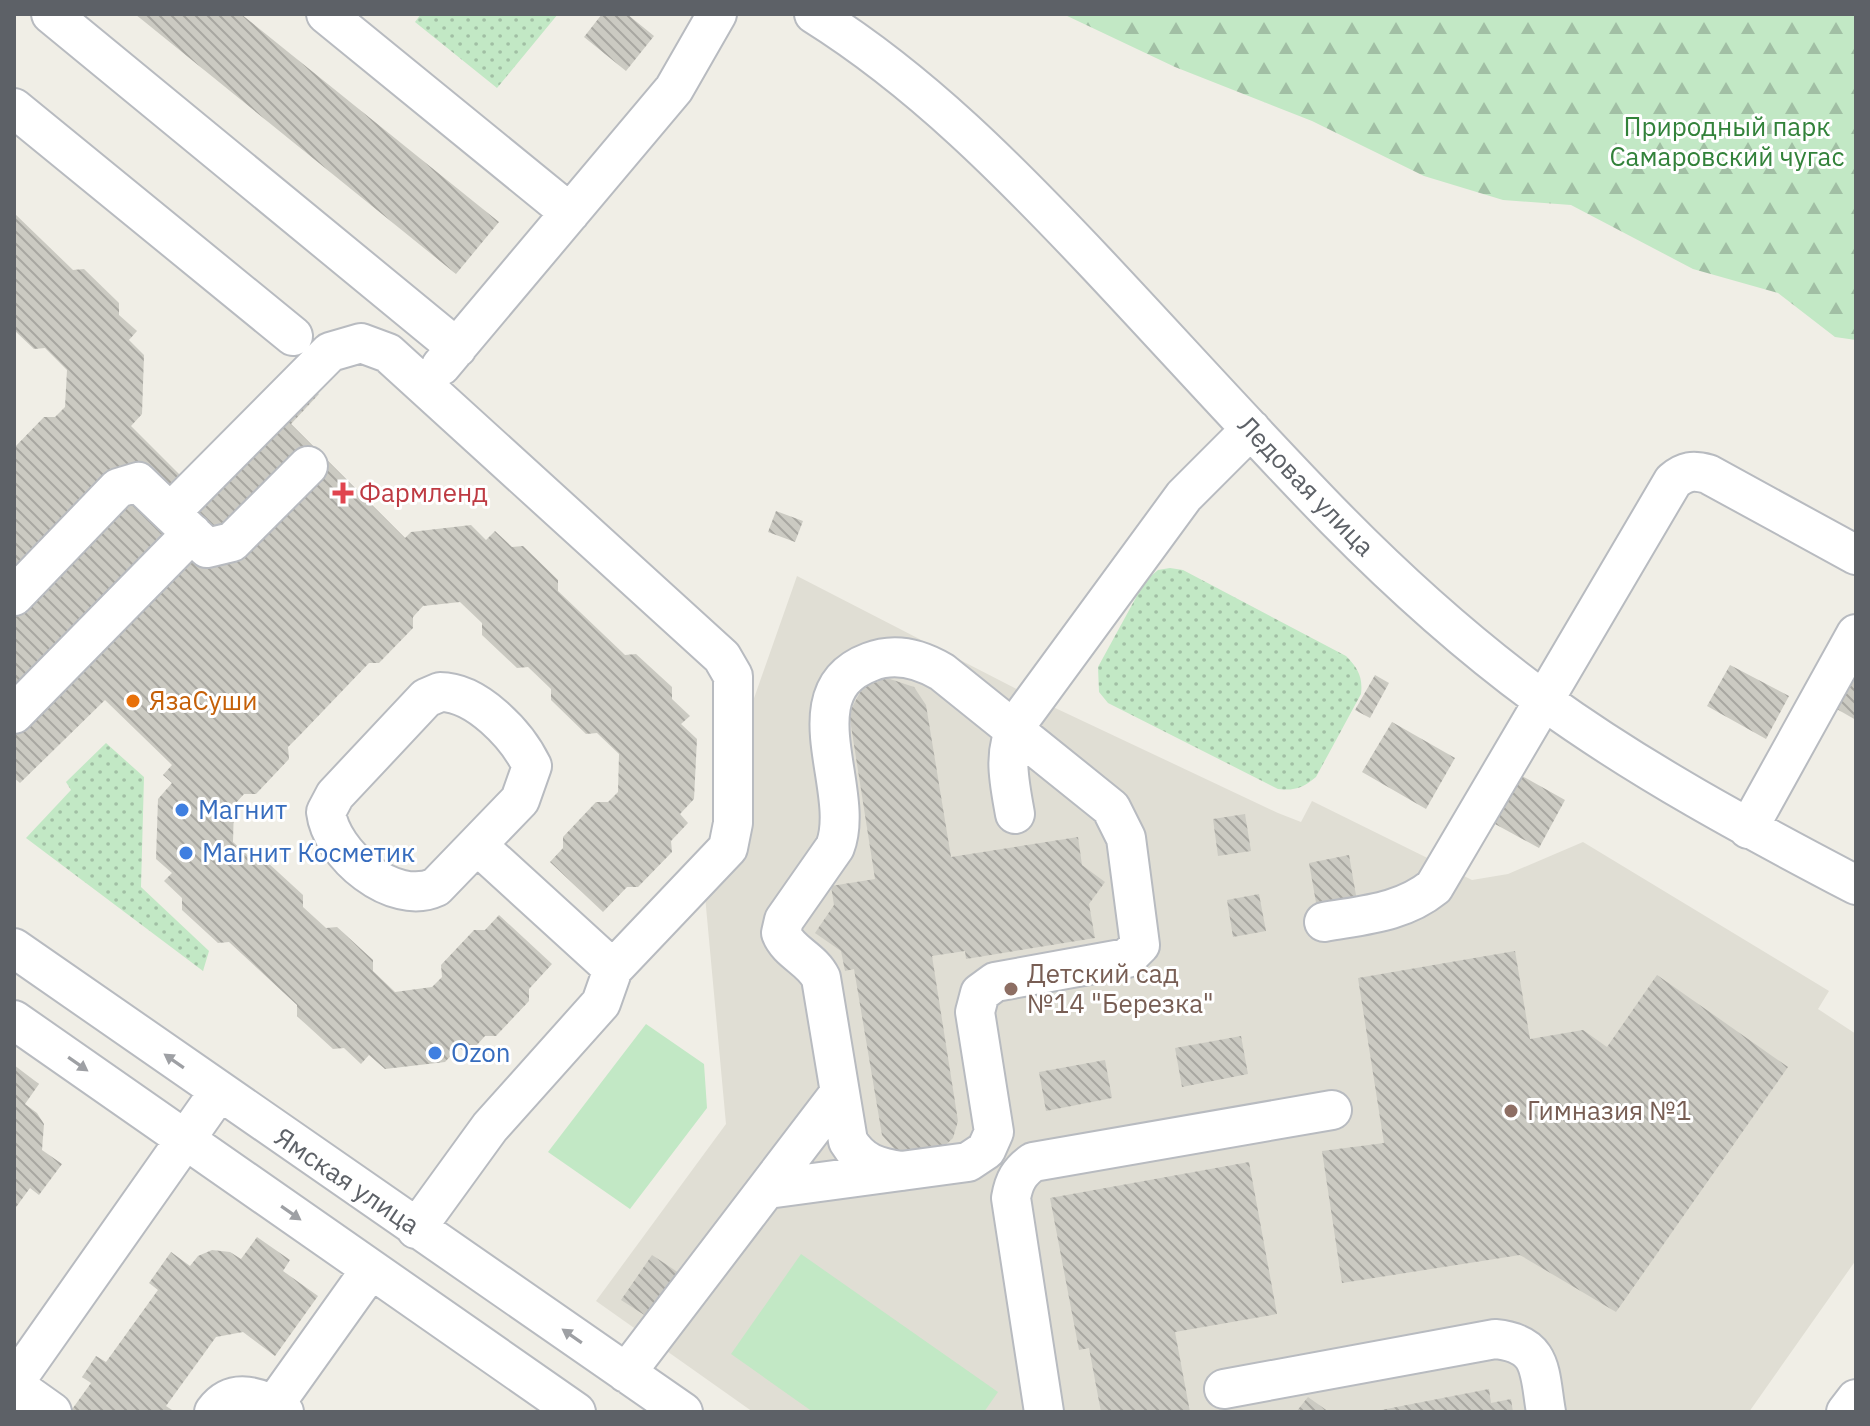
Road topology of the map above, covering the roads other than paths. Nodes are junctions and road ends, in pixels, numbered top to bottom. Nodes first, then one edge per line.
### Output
1 (51, 14) edge
2 (326, 14) edge
3 (717, 14) edge
4 (814, 14) edge
5 (14, 108) edge
6 (570, 213) junction
7 (293, 336) dead end
8 (457, 348) junction
9 (423, 387) junction
10 (1251, 429) junction
11 (308, 466) dead end
12 (181, 523) junction
13 (1856, 555) edge
14 (14, 596) edge
15 (1856, 634) edge
16 (1544, 700) junction
17 (14, 714) edge
18 (1015, 729) junction
19 (1015, 814) dead end
20 (1748, 829) junction
21 (477, 845) junction
22 (1856, 885) edge
23 (1324, 922) dead end
24 (14, 948) edge
25 (613, 969) junction
26 (14, 1020) edge
27 (218, 1093) junction
28 (838, 1095) junction
29 (1332, 1110) dead end
30 (185, 1140) junction
31 (902, 1171) junction
32 (768, 1189) junction
33 (416, 1229) junction
34 (371, 1269) junction
35 (626, 1373) junction
36 (14, 1384) edge
37 (1224, 1389) dead end
38 (1856, 1399) edge
39 (279, 1409) edge
40 (52, 1412) edge
41 (214, 1412) edge
42 (576, 1412) edge
43 (683, 1412) edge
44 (1044, 1412) edge
45 (1546, 1412) edge
46 (1846, 1412) edge

1 - 8 street
2 - 6 street
3 - 6 street
4 - 10 street, Ледовая улица
5 - 7 street
6 - 8 street
8 - 9 street
9 - 12 street
9 - 25 street
10 - 16 street, Ледовая улица
10 - 18 street
11 - 12 street
12 - 14 street
12 - 17 street
13 - 16 street
15 - 20 street
16 - 20 street, Ледовая улица
16 - 23 street
18 - 19 street
18 - 28 street
18 - 31 street
20 - 22 street, Ледовая улица
21 - 21 street
21 - 25 street
27 -> 24 street, Ямская улица
25 - 33 street
26 -> 30 street
27 - 30 street
27 - 33 street, Ямская улица
28 - 31 street
28 - 32 street
29 - 44 street
30 -> 34 street
30 - 36 street
31 - 32 street
32 - 35 street
35 -> 33 street, Ямская улица
34 - 39 street
34 - 42 street
35 - 43 street, Ямская улица
36 - 40 street
37 - 45 street
38 - 46 street
39 - 41 street

